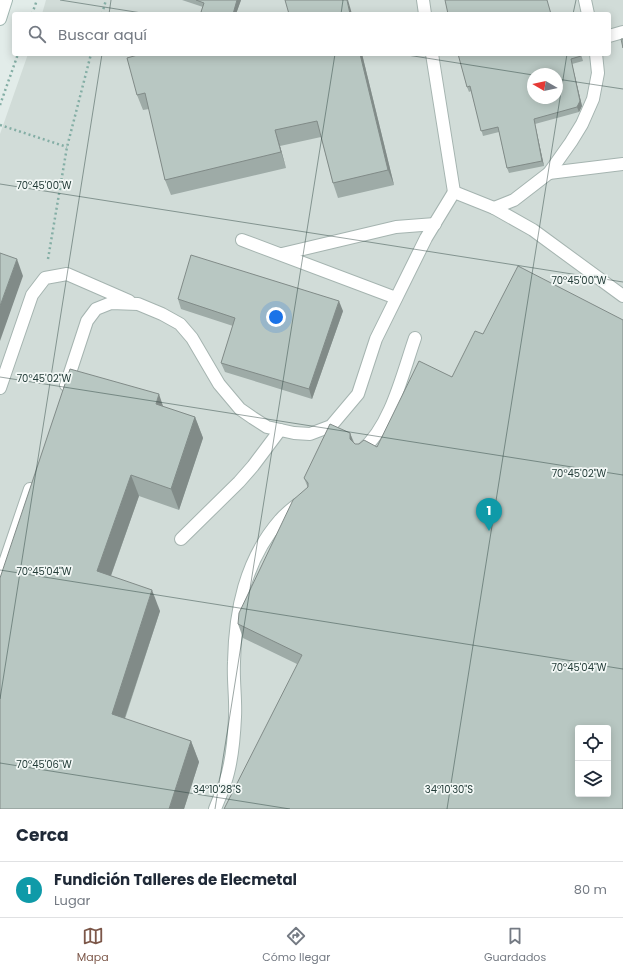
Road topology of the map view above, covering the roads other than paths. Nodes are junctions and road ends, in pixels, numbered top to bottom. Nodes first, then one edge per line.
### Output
1 (6, 0) edge
2 (423, 0) edge
3 (585, 0) edge
4 (425, 12) edge
5 (588, 12) edge
6 (0, 18) edge
7 (623, 32) edge
8 (611, 35) edge
9 (432, 56) edge
10 (596, 56) edge
11 (623, 164) edge
12 (549, 173) junction
13 (454, 192) junction
14 (494, 208) junction
15 (435, 224) junction
16 (242, 240) dead end
17 (282, 254) junction
18 (623, 296) edge
19 (396, 298) junction
20 (138, 304) junction
21 (415, 338) dead end
22 (0, 388) edge
23 (63, 393) edge
24 (280, 430) junction
25 (362, 450) edge
26 (33, 481) edge
27 (306, 498) edge
28 (181, 539) dead end
29 (0, 577) edge
30 (215, 809) edge

1 - 6 main road
2 - 4 main road
3 - 5 main road
7 - 8 main road
9 - 13 main road
10 - 12 main road
11 - 12 main road
12 - 14 main road
13 - 14 main road
13 - 15 main road
14 - 18 main road
15 - 17 main road
15 - 19 main road
16 - 17 main road
17 - 19 main road
19 - 24 main road
20 - 22 main road
20 - 23 main road
20 - 24 main road
21 - 25 main road
24 - 28 main road
26 - 29 main road
27 - 30 main road

